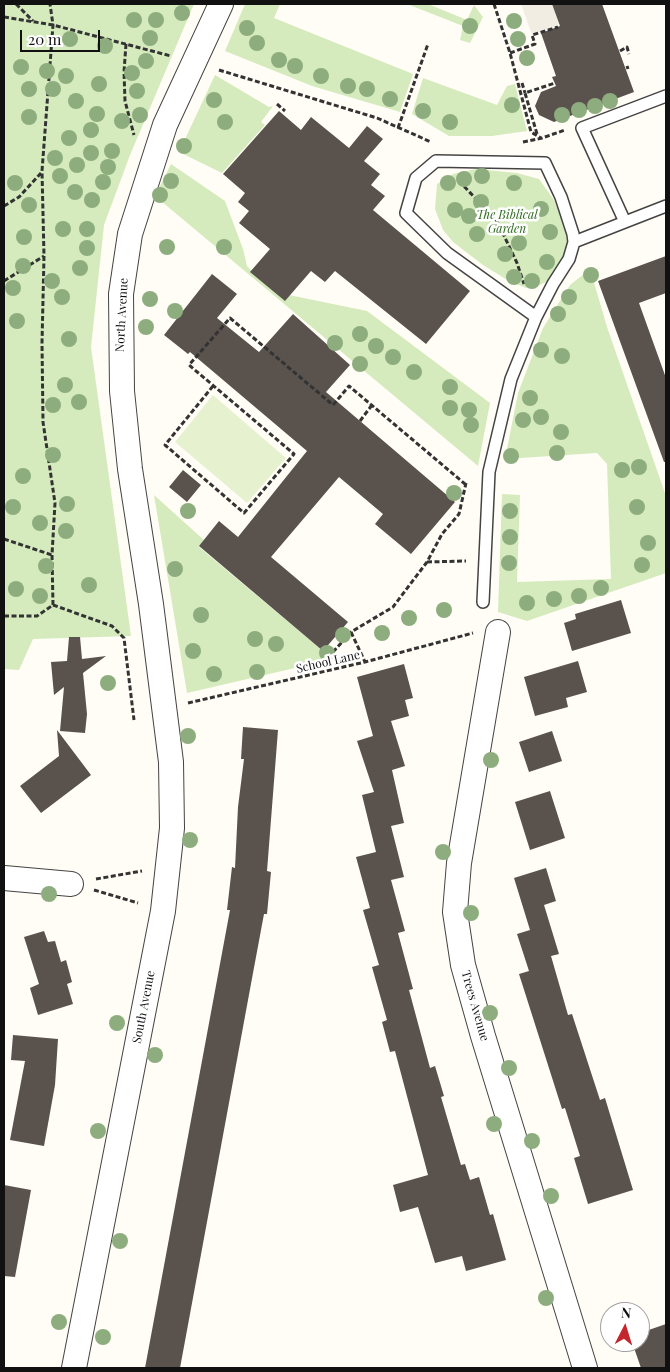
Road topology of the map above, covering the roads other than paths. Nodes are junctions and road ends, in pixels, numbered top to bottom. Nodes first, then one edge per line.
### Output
1 (221, 4) edge
2 (666, 96) edge
3 (666, 206) edge
4 (625, 222) junction
5 (574, 242) junction
6 (536, 317) junction
7 (483, 602) dead end
8 (487, 632) road end
9 (156, 643) joint
10 (4, 878) edge
11 (71, 884) road end
12 (74, 1368) edge
13 (585, 1368) edge

1 - 9 street, North Avenue
2 - 4 lane
3 - 4 lane
4 - 5 lane
5 - 6 lane
5 - 6 lane
6 - 7 lane
8 - 13 street, Trees Avenue
9 - 12 street, South Avenue
10 - 11 street

